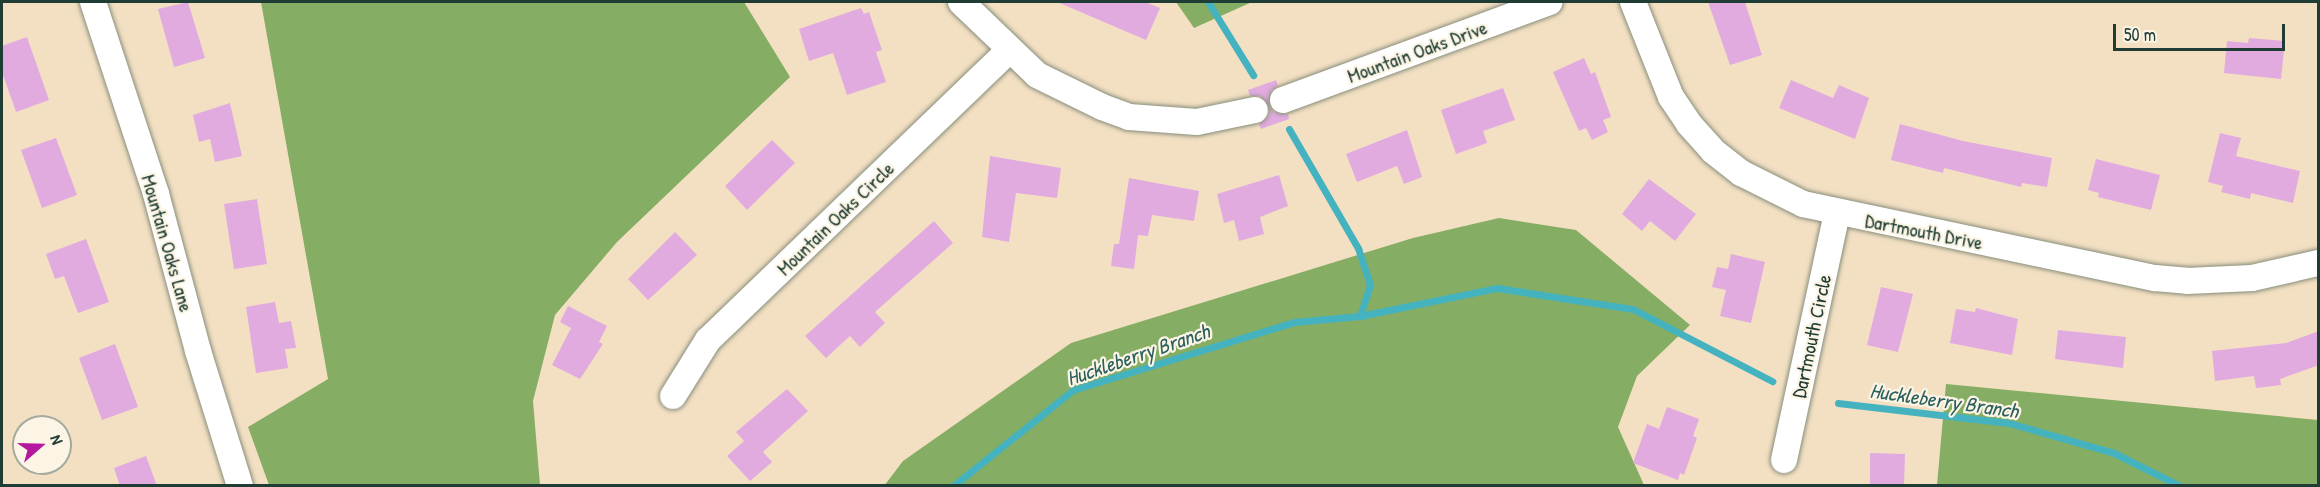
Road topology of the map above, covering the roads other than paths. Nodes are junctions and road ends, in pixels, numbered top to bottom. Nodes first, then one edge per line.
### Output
1 (93, 2) edge
2 (961, 2) edge
3 (1550, 2) edge
4 (1633, 2) edge
5 (1009, 50) junction
6 (1283, 100) dead end
7 (1255, 110) dead end
8 (1838, 213) junction
9 (2319, 263) edge
10 (673, 396) dead end
11 (1784, 460) dead end
12 (240, 486) edge

1 - 12 street, Mountain Oaks Lane
2 - 5 street
3 - 6 street, Mountain Oaks Drive
4 - 8 street, Dartmouth Drive
5 - 7 street
5 - 10 street, Mountain Oaks Circle
8 - 9 street, Dartmouth Drive
8 - 11 street, Dartmouth Circle

